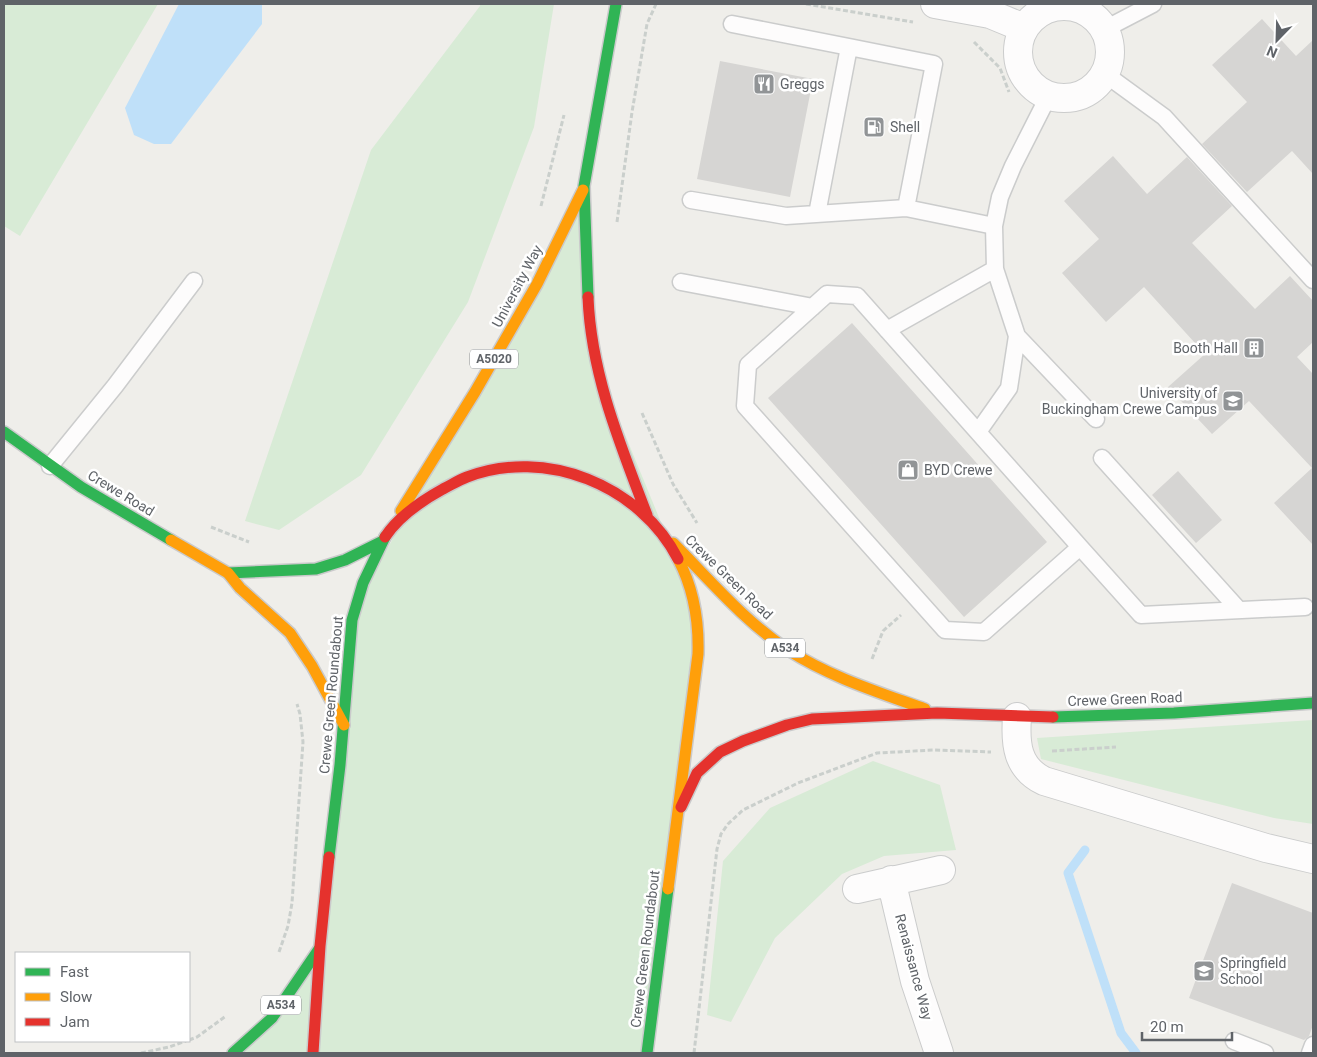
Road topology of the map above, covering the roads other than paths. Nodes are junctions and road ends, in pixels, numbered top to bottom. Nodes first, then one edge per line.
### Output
1 (616, 4) edge
2 (1153, 4) edge
3 (927, 14) edge
4 (732, 24) dead end
5 (1024, 28) junction
6 (1104, 29) junction
7 (849, 47) junction
8 (1105, 74) junction
9 (1049, 96) junction
10 (584, 186) junction
11 (691, 200) dead end
12 (906, 208) junction
13 (816, 214) junction
14 (994, 226) junction
15 (995, 269) junction
16 (1313, 280) edge
17 (194, 281) dead end
18 (681, 282) dead end
19 (813, 307) junction
20 (887, 330) junction
21 (1017, 336) junction
22 (1096, 419) dead end
23 (4, 432) edge
24 (978, 432) junction
25 (1102, 458) dead end
26 (50, 466) junction
27 (647, 515) junction
28 (392, 526) junction
29 (664, 535) junction
30 (383, 541) junction
31 (1080, 547) junction
32 (228, 573) junction
33 (1305, 606) dead end
34 (1238, 610) junction
35 (1313, 703) edge
36 (937, 713) junction
37 (1016, 716) junction
38 (344, 724) junction
39 (676, 817) junction
40 (1313, 859) edge
41 (942, 870) dead end
42 (891, 880) junction
43 (858, 889) dead end
44 (320, 948) junction
45 (1234, 1041) dead end
46 (1313, 1045) edge
47 (233, 1053) edge
48 (313, 1053) edge
49 (647, 1053) edge
50 (939, 1053) edge
51 (1265, 1053) edge
52 (1310, 1053) edge

1 - 10 main road, University Way / A5020
2 - 6 lane
3 - 5 street
4 - 7 lane
5 - 6 street
5 - 9 street
6 - 8 street
7 - 12 lane
7 - 13 lane
8 - 9 street
8 - 16 lane
9 - 14 lane
10 - 27 main road, University Way / A5020
10 - 28 main road, University Way / A5020
11 - 13 lane
12 - 13 lane
12 - 14 lane
14 - 15 lane
15 - 20 lane
15 - 21 lane
17 - 26 lane
18 - 19 lane
19 - 20 lane
19 - 31 lane
20 - 24 lane
21 - 22 lane
21 - 24 lane
23 - 26 main road, Crewe Road
24 - 31 lane
25 - 34 lane
26 - 32 main road, Crewe Road
27 - 28 main road, Crewe Green Roundabout
27 - 29 main road, Crewe Green Roundabout
28 - 30 main road, Crewe Green Roundabout
29 - 36 main road, Crewe Green Road / A534
29 - 39 main road, Crewe Green Roundabout
30 - 32 main road
30 - 38 main road, Crewe Green Roundabout
31 - 34 lane
32 - 38 main road, Crewe Road
33 - 34 lane
35 - 37 main road, Crewe Green Road / A534
36 - 37 main road, Crewe Green Road / A534
36 - 39 main road, Crewe Green Road / A534
37 - 40 street
38 - 44 main road, Crewe Green Roundabout
39 - 49 main road, Crewe Green Roundabout
41 - 42 street
42 - 43 street
42 - 50 street, Renaissance Way
44 - 47 main road, A534
44 - 48 main road, Crewe Green Roundabout
45 - 51 lane
46 - 52 lane

